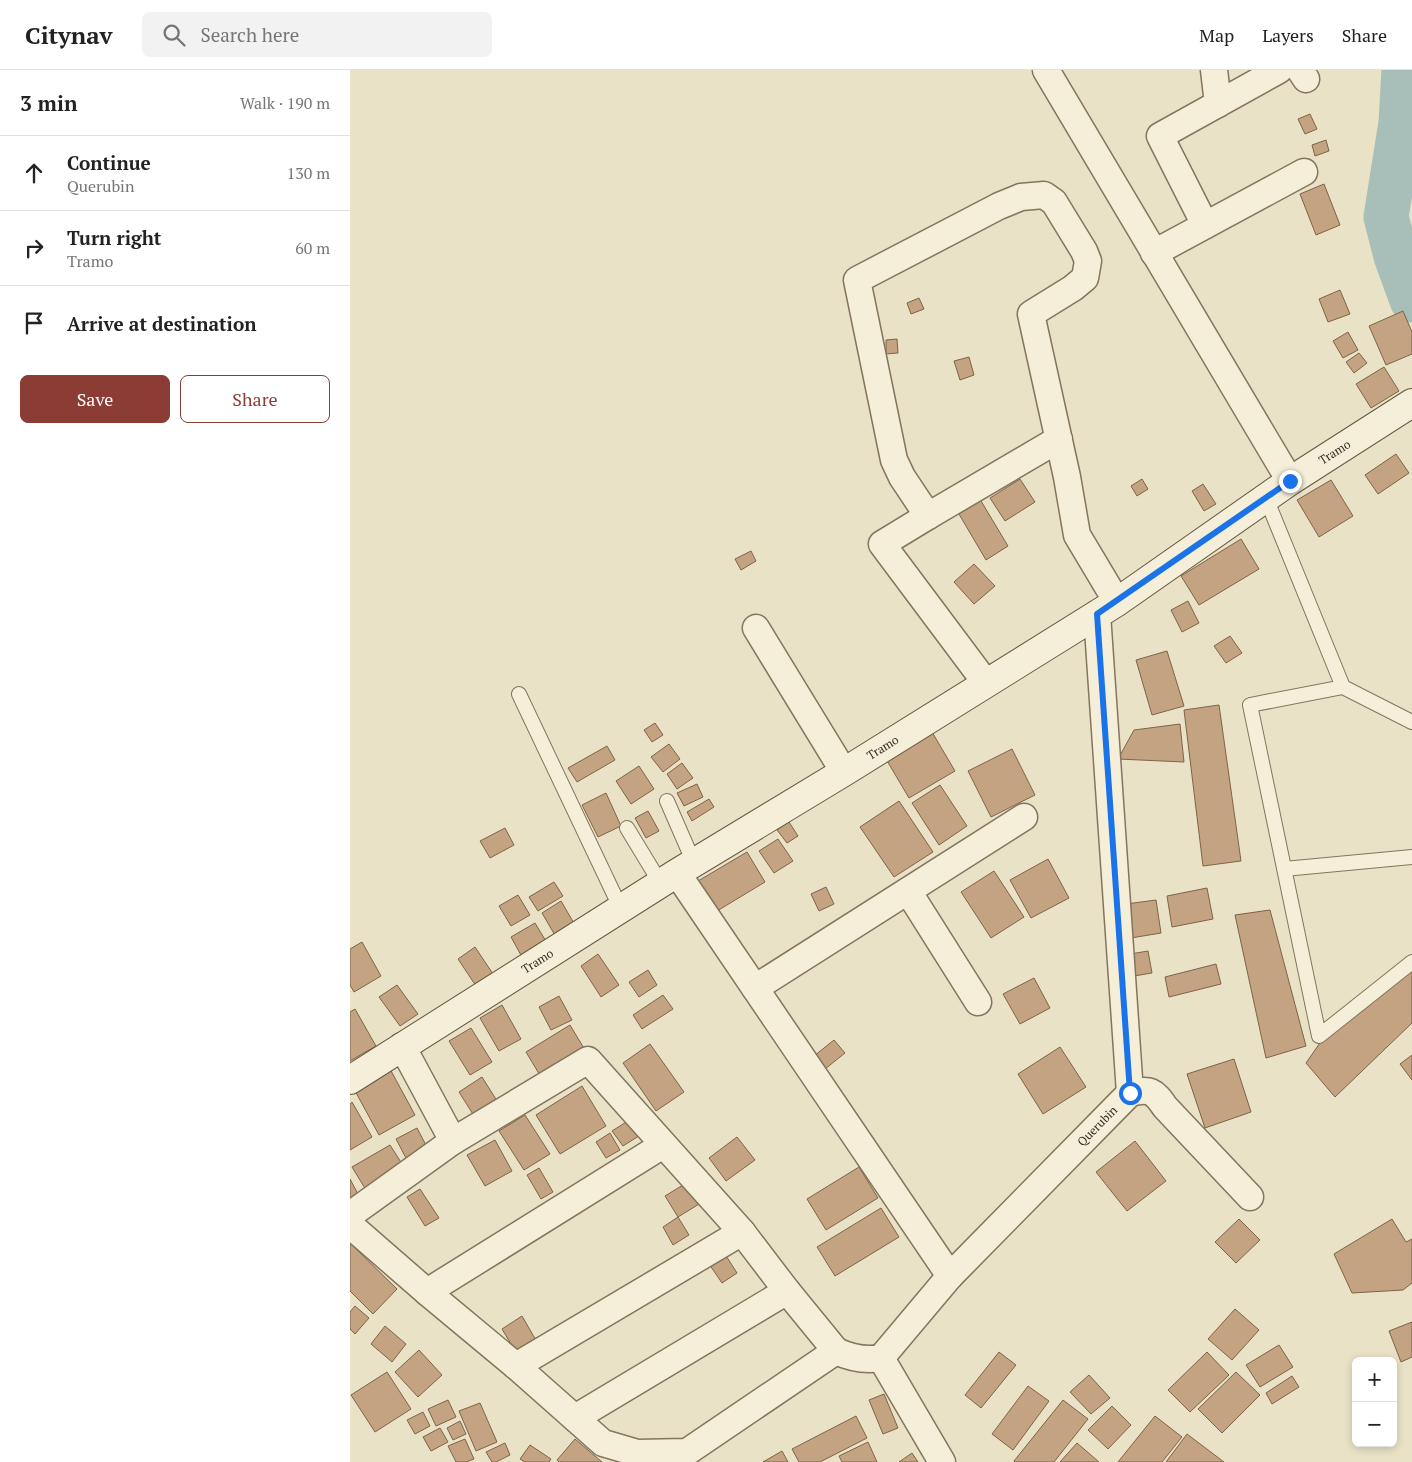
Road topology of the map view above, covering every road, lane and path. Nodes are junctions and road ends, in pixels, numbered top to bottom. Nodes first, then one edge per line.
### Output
1 (1046, 70) edge
2 (1214, 70) edge
3 (1279, 70) edge
4 (1218, 104) junction
5 (1304, 172) dead end
6 (1205, 225) junction
7 (1154, 253) junction
8 (1410, 404) edge
9 (1059, 439) junction
10 (1290, 481) junction
11 (1266, 498) junction
12 (928, 516) junction
13 (1107, 608) junction
14 (756, 628) dead end
15 (986, 683) junction
16 (1343, 687) junction
17 (519, 694) dead end
18 (1412, 722) edge
19 (844, 772) junction
20 (667, 801) dead end
21 (1024, 817) dead end
22 (627, 828) dead end
23 (1412, 857) edge
24 (1284, 869) junction
25 (677, 873) junction
26 (908, 891) junction
27 (621, 908) junction
28 (1412, 962) edge
29 (756, 988) junction
30 (978, 1002) dead end
31 (402, 1046) junction
32 (350, 1080) edge
33 (1130, 1093) junction
34 (452, 1141) junction
35 (663, 1145) junction
36 (1250, 1197) dead end
37 (350, 1216) edge
38 (350, 1225) edge
39 (742, 1232) junction
40 (950, 1276) junction
41 (787, 1291) junction
42 (427, 1292) junction
43 (836, 1350) junction
44 (881, 1358) junction
45 (516, 1366) junction
46 (575, 1418) junction
47 (942, 1462) edge

1 - 7 street
2 - 4 street
3 - 4 street
4 - 6 street
5 - 6 street
6 - 7 street
7 - 10 street
8 - 10 street, Tramo
9 - 12 street
9 - 12 street
9 - 13 street
10 - 11 street, Tramo
11 - 13 street, Tramo
11 - 16 lane
12 - 15 street
13 - 15 street, Tramo
13 - 33 street
14 - 19 street
15 - 19 street, Tramo
16 - 18 lane
16 - 24 lane
17 - 27 lane
19 - 25 street, Tramo
20 - 25 lane
21 - 26 street
22 - 25 lane
23 - 24 lane
24 - 28 lane
25 - 27 street, Tramo
25 - 29 street
26 - 29 street
26 - 30 street
27 - 31 street, Tramo
29 - 40 street
31 - 32 street, Tramo
31 - 34 street
33 - 36 street
33 - 40 street, Querubin
34 - 35 street
34 - 37 street
35 - 39 street
35 - 42 street
38 - 42 street
39 - 41 street
39 - 45 street
40 - 44 street, Querubin
41 - 43 street
41 - 46 street
42 - 45 street
43 - 44 street
43 - 46 street
44 - 47 street
45 - 46 street

